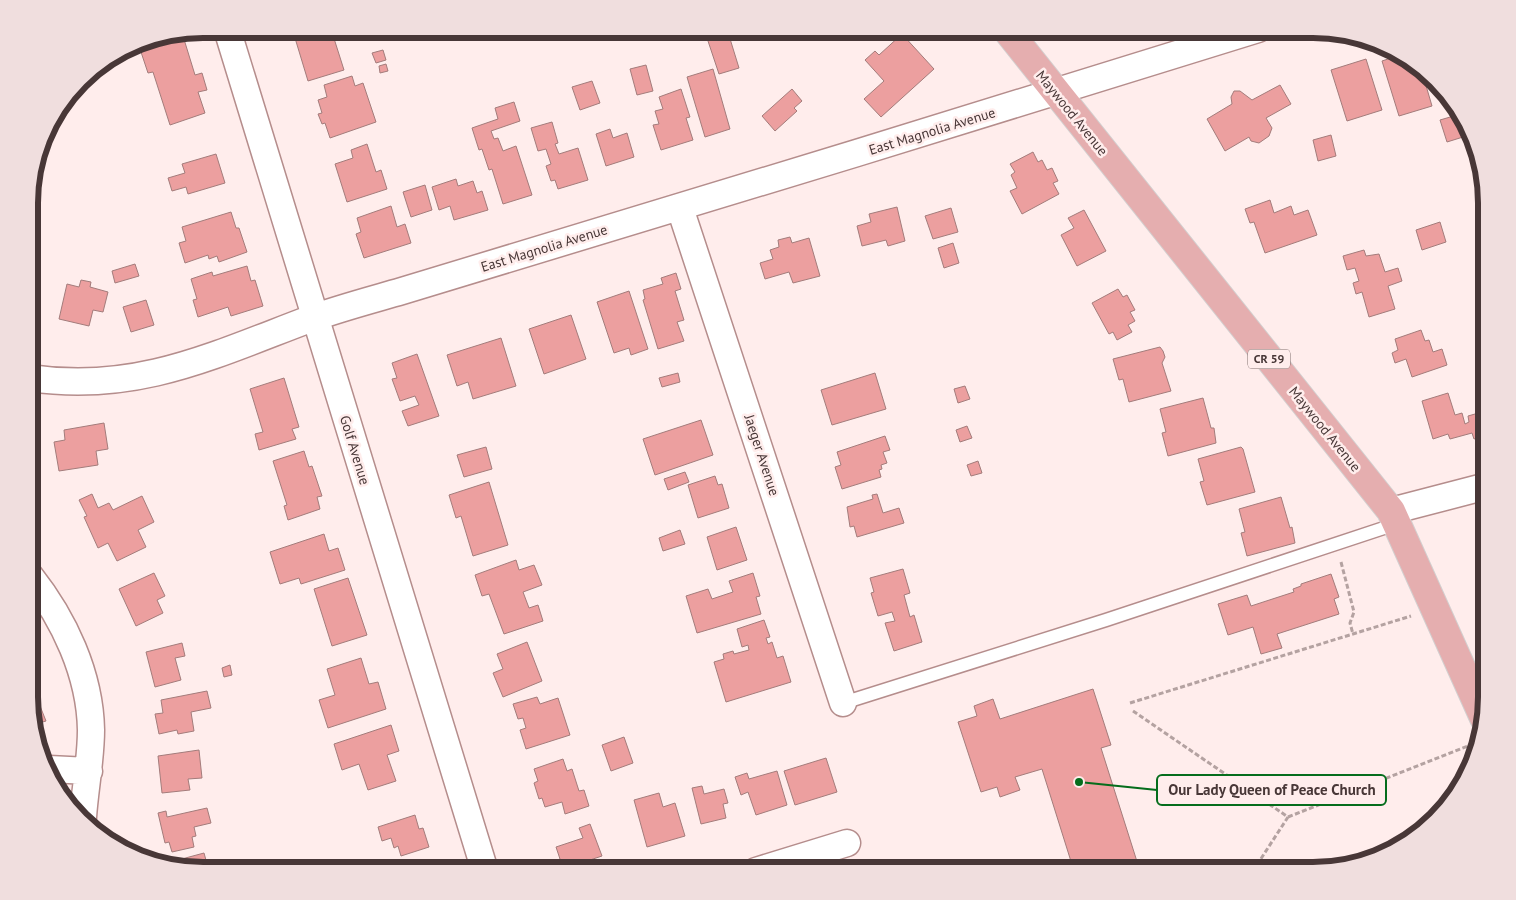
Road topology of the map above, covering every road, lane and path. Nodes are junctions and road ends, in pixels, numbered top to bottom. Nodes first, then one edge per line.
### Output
1 (230, 38) edge
2 (1013, 38) edge
3 (1229, 38) edge
4 (1056, 92) junction
5 (680, 208) junction
6 (315, 317) junction
7 (38, 378) edge
8 (1478, 489) edge
9 (1394, 518) junction
10 (1336, 545) junction
11 (38, 587) edge
12 (1414, 615) dead end
13 (1353, 634) junction
14 (843, 703) joint
15 (1130, 703) dead end
16 (1478, 705) edge
17 (1133, 711) dead end
18 (1471, 745) edge
19 (54, 769) edge
20 (89, 771) junction
21 (84, 812) edge
22 (1288, 817) junction
23 (848, 844) dead end
24 (482, 862) edge
25 (787, 862) edge
26 (1259, 862) edge

1 - 6 street, Golf Avenue
2 - 4 main road, Maywood Avenue / CR 59
3 - 4 street, East Magnolia Avenue
4 - 5 street, East Magnolia Avenue
4 - 9 main road, Maywood Avenue / CR 59
5 - 6 street, East Magnolia Avenue
5 - 14 street, Jaeger Avenue
6 - 7 street, East Magnolia Avenue
6 - 24 street, Golf Avenue
8 - 9 street
9 - 10 lane
9 - 16 main road, Maywood Avenue / CR 59
10 - 13 path
10 - 14 lane
11 - 20 street
12 - 13 path
13 - 15 path
17 - 22 path
18 - 22 path
19 - 20 street
20 - 21 street
22 - 26 path
23 - 25 street

